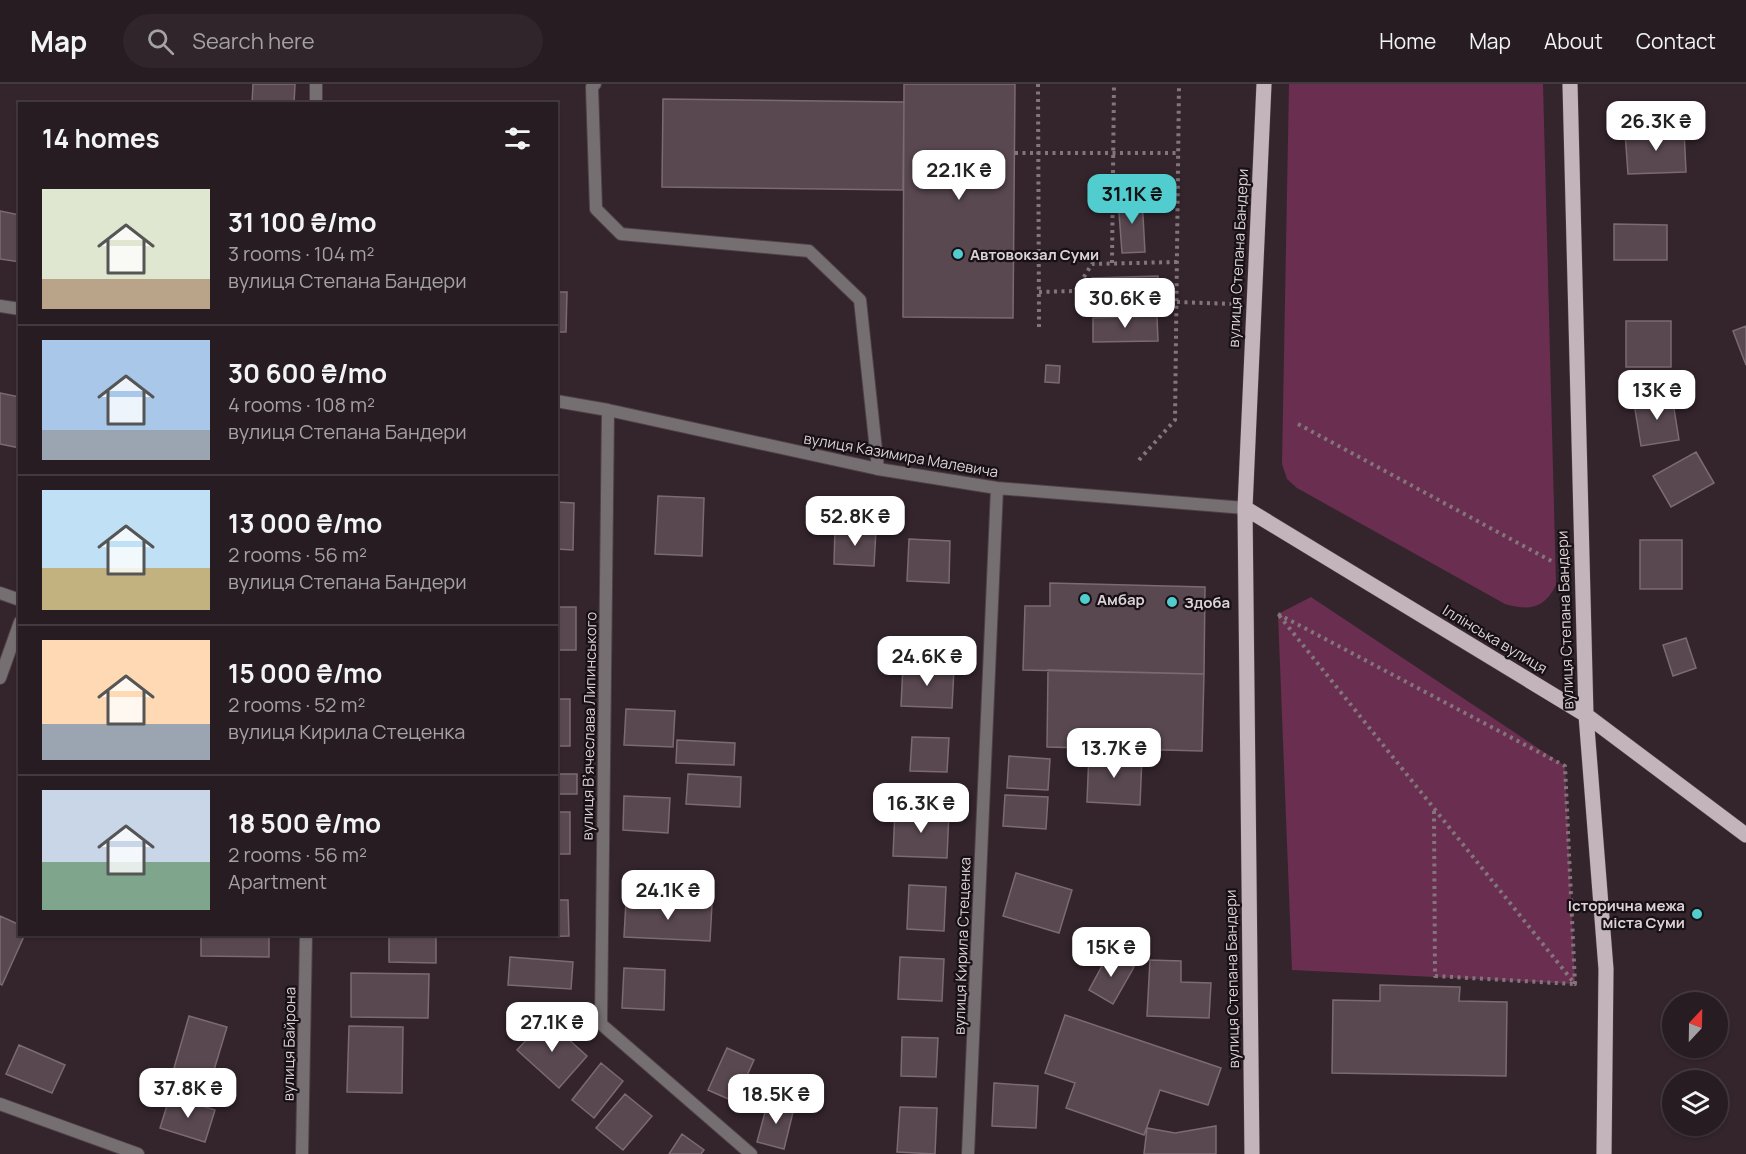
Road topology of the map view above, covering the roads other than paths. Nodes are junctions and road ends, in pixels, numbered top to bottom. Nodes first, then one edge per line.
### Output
1 (316, 84) edge
2 (595, 84) edge
3 (1264, 84) edge
4 (1570, 84) edge
5 (316, 102) edge
6 (0, 306) edge
7 (18, 309) edge
8 (558, 402) edge
9 (608, 410) junction
10 (878, 469) junction
11 (997, 488) junction
12 (1245, 508) junction
13 (0, 593) edge
14 (18, 599) edge
15 (18, 628) edge
16 (0, 678) edge
17 (1586, 716) junction
18 (1746, 835) edge
19 (306, 936) edge
20 (0, 1104) edge
21 (138, 1154) edge
22 (302, 1154) edge
23 (751, 1154) edge
24 (968, 1154) edge
25 (1252, 1154) edge
26 (1604, 1154) edge

1 - 5 street
2 - 10 street
3 - 12 main road, вулиця Степана Бандери
4 - 17 main road, вулиця Степана Бандери
6 - 7 street
8 - 9 street, вулиця Казимира Малевича
9 - 10 street, вулиця Казимира Малевича
9 - 23 street, вулиця Вʼячеслава Липинського
10 - 11 street, вулиця Казимира Малевича
11 - 12 street, вулиця Казимира Малевича
11 - 24 street, вулиця Кирила Стеценка
12 - 17 main road, Іллінська вулиця
12 - 25 main road, вулиця Степана Бандери
13 - 14 street
15 - 16 street
17 - 18 main road, Іллінська вулиця
17 - 26 main road, вулиця Степана Бандери
19 - 22 street, вулиця Байрона
20 - 21 street

